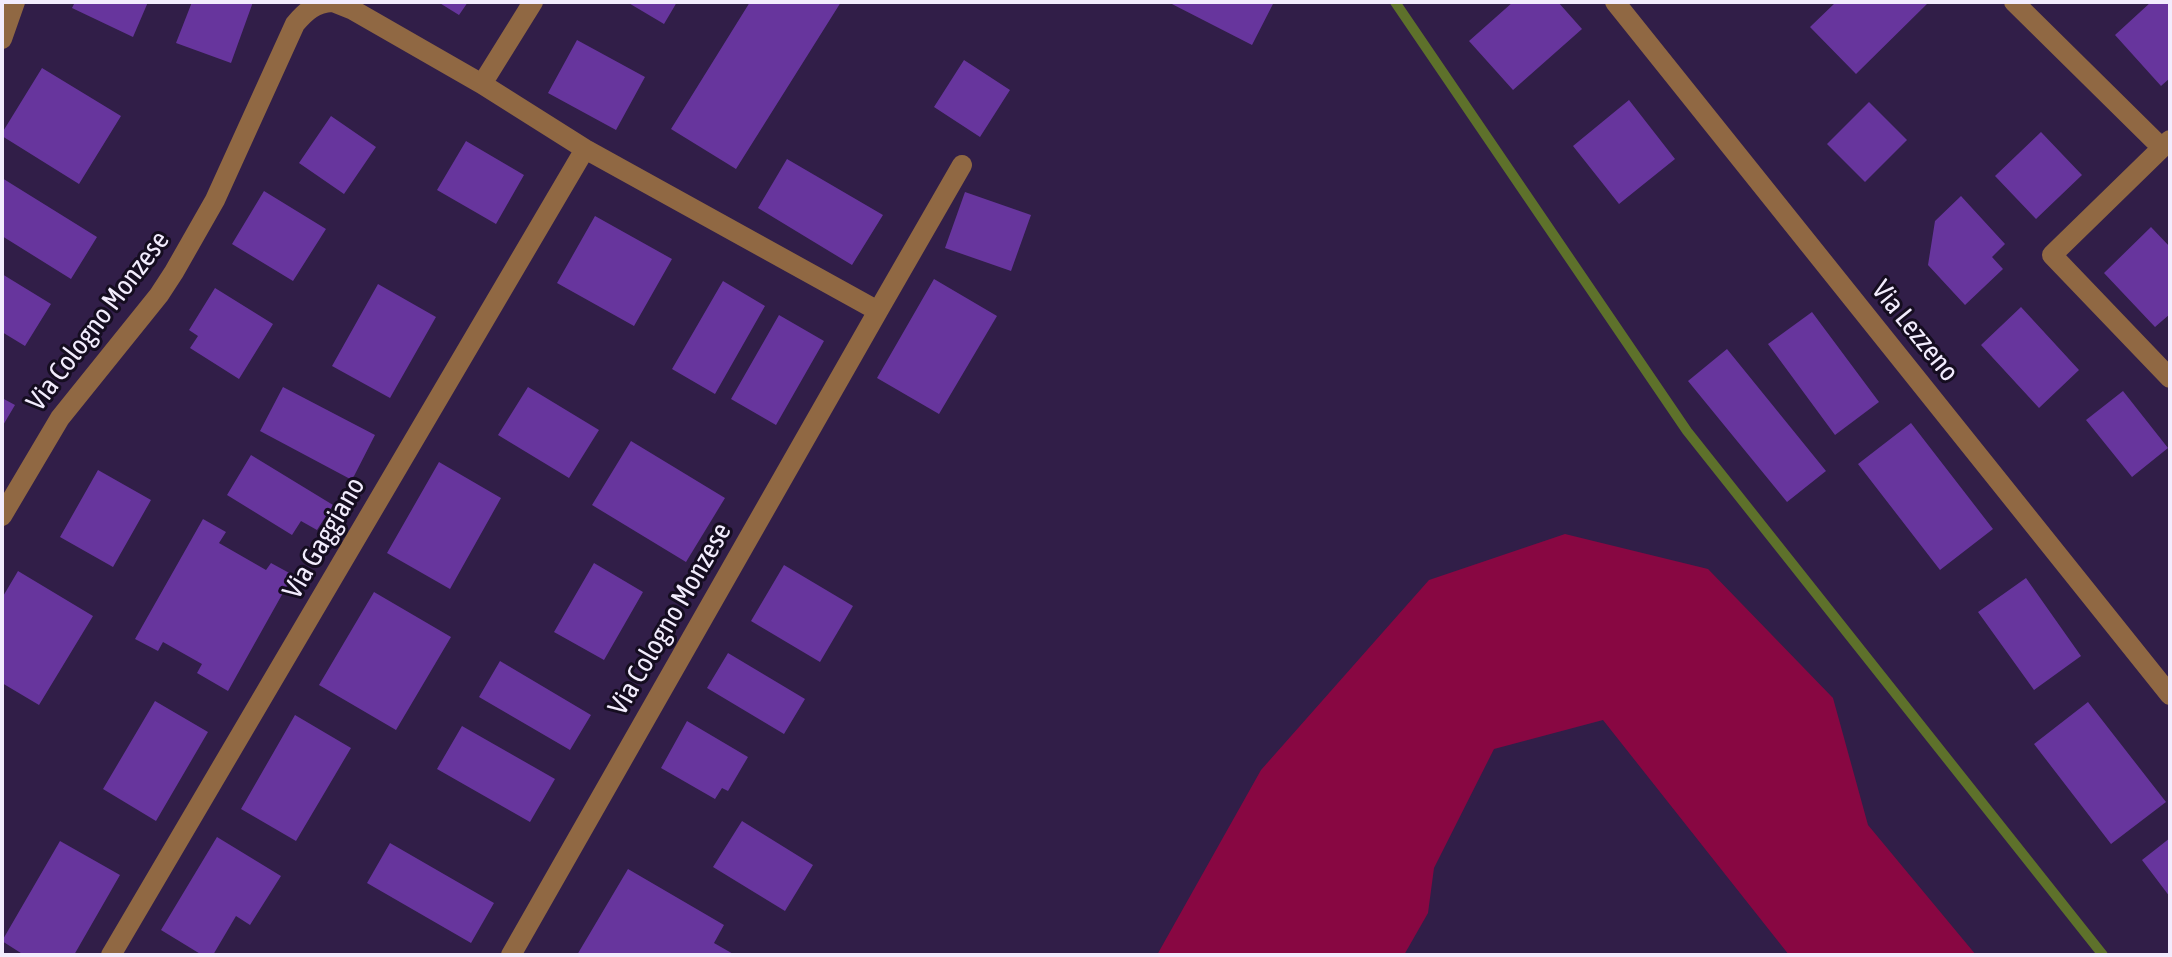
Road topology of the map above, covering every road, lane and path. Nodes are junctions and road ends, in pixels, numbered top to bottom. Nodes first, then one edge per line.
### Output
1 (15, 2) edge
2 (332, 2) edge
3 (533, 2) edge
4 (1615, 2) edge
5 (2014, 2) edge
6 (2, 39) edge
7 (482, 84) junction
8 (2166, 144) edge
9 (585, 149) junction
10 (962, 165) dead end
11 (878, 311) junction
12 (2170, 378) edge
13 (2, 516) edge
14 (2170, 695) edge
15 (111, 955) edge
16 (511, 955) edge

1 - 6 street
2 - 7 street, Via Cologno Monzese
2 - 13 street, Via Cologno Monzese
3 - 7 street
4 - 14 street, Via Lezzeno
5 - 8 street
7 - 9 street, Via Cologno Monzese
8 - 12 street
9 - 11 street, Via Cologno Monzese
9 - 15 street, Via Gaggiano
10 - 11 street, Via Cologno Monzese
11 - 16 street, Via Cologno Monzese

